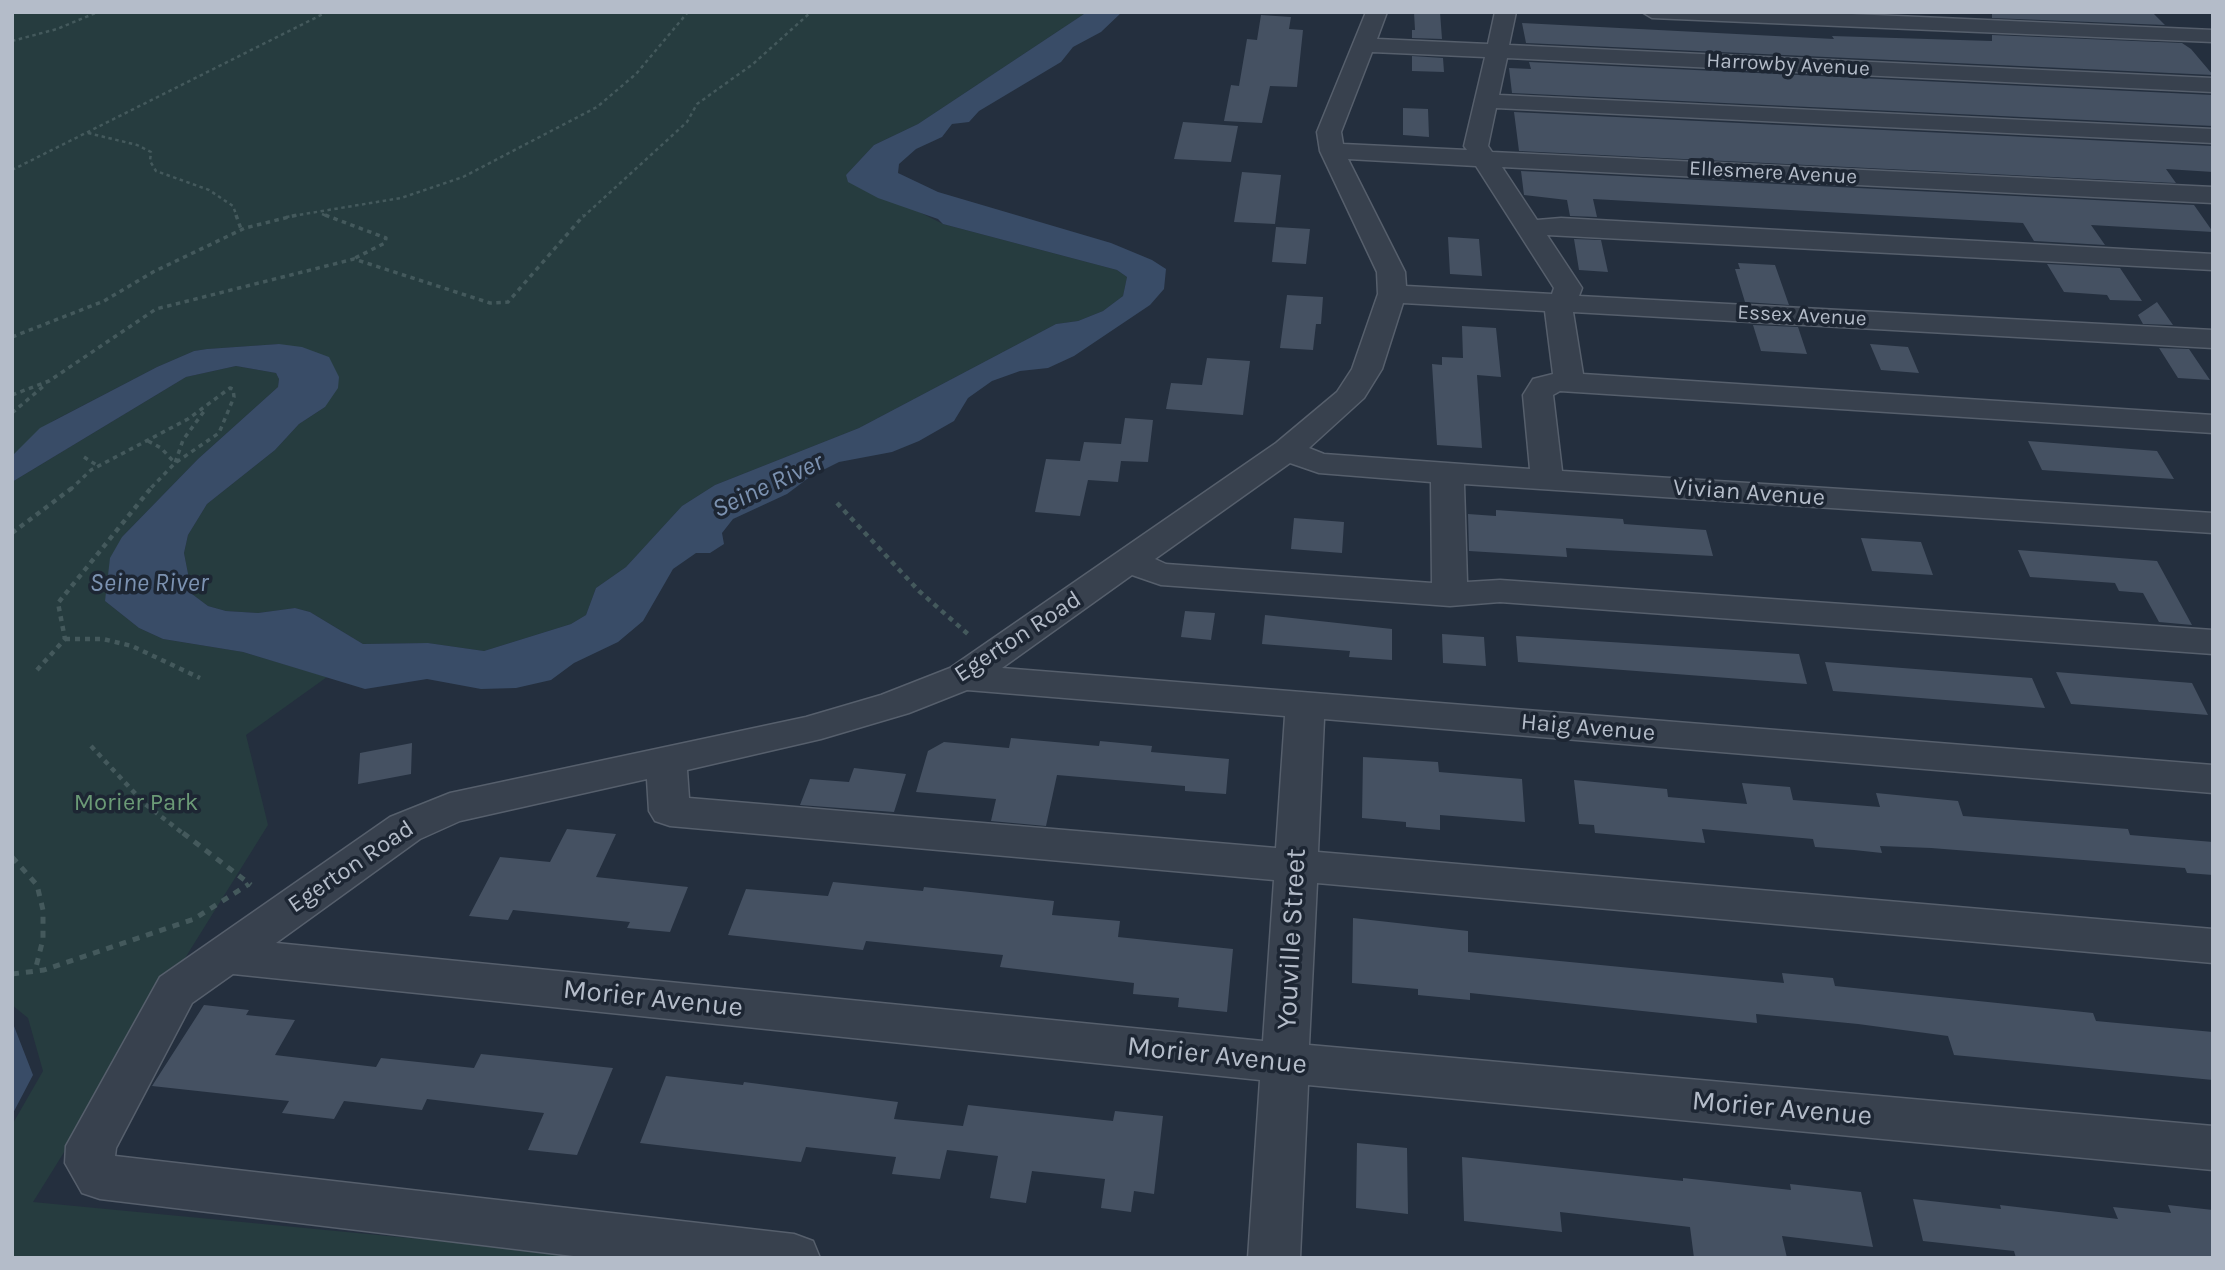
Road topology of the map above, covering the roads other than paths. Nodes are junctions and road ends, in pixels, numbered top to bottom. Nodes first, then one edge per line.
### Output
1 (1377, 12) edge
2 (1506, 12) edge
3 (1652, 12) edge
4 (2180, 12) edge
5 (2209, 40) edge
6 (1364, 45) junction
7 (1499, 51) junction
8 (2213, 85) edge
9 (1487, 101) junction
10 (2213, 136) edge
11 (1332, 151) junction
12 (1486, 159) junction
13 (2213, 195) edge
14 (1529, 228) junction
15 (2213, 262) edge
16 (1392, 294) junction
17 (1564, 302) junction
18 (2213, 340) edge
19 (1569, 382) junction
20 (2213, 424) edge
21 (1287, 450) junction
22 (1447, 473) junction
23 (1547, 480) junction
24 (2213, 523) edge
25 (1130, 562) junction
26 (1450, 595) junction
27 (2213, 642) edge
28 (978, 666) junction
29 (1305, 705) junction
30 (666, 761) junction
31 (2213, 779) edge
32 (1296, 868) junction
33 (2213, 946) edge
34 (222, 955) junction
35 (1286, 1063) junction
36 (2213, 1148) edge
37 (794, 1258) edge
38 (1275, 1258) edge

1 - 6 street
2 - 7 street
3 - 5 street
4 - 5 street
6 - 7 street, Harrowby Avenue
6 - 11 street
7 - 8 street, Harrowby Avenue
7 - 9 street
9 - 10 street
9 - 12 street
11 - 12 street, Ellesmere Avenue
11 - 16 street
12 - 13 street, Ellesmere Avenue
12 - 14 street
14 - 15 street
14 - 17 street
16 - 17 street, Essex Avenue
16 - 21 street, Egerton Road
17 - 18 street, Essex Avenue
17 - 19 street
19 - 20 street
19 - 23 street
21 - 22 street, Vivian Avenue
21 - 25 street, Egerton Road
22 - 23 street, Vivian Avenue
22 - 26 street
23 - 24 street, Vivian Avenue
25 - 26 street
25 - 28 street, Egerton Road
26 - 27 street
28 - 29 street, Haig Avenue
28 - 30 street, Egerton Road
29 - 31 street, Haig Avenue
29 - 32 street, Youville Street
30 - 32 street
30 - 34 street, Egerton Road
32 - 33 street
32 - 35 street, Youville Street
34 - 35 street, Morier Avenue
34 - 37 street, Egerton Road
35 - 36 street, Morier Avenue
35 - 38 street, Youville Street

